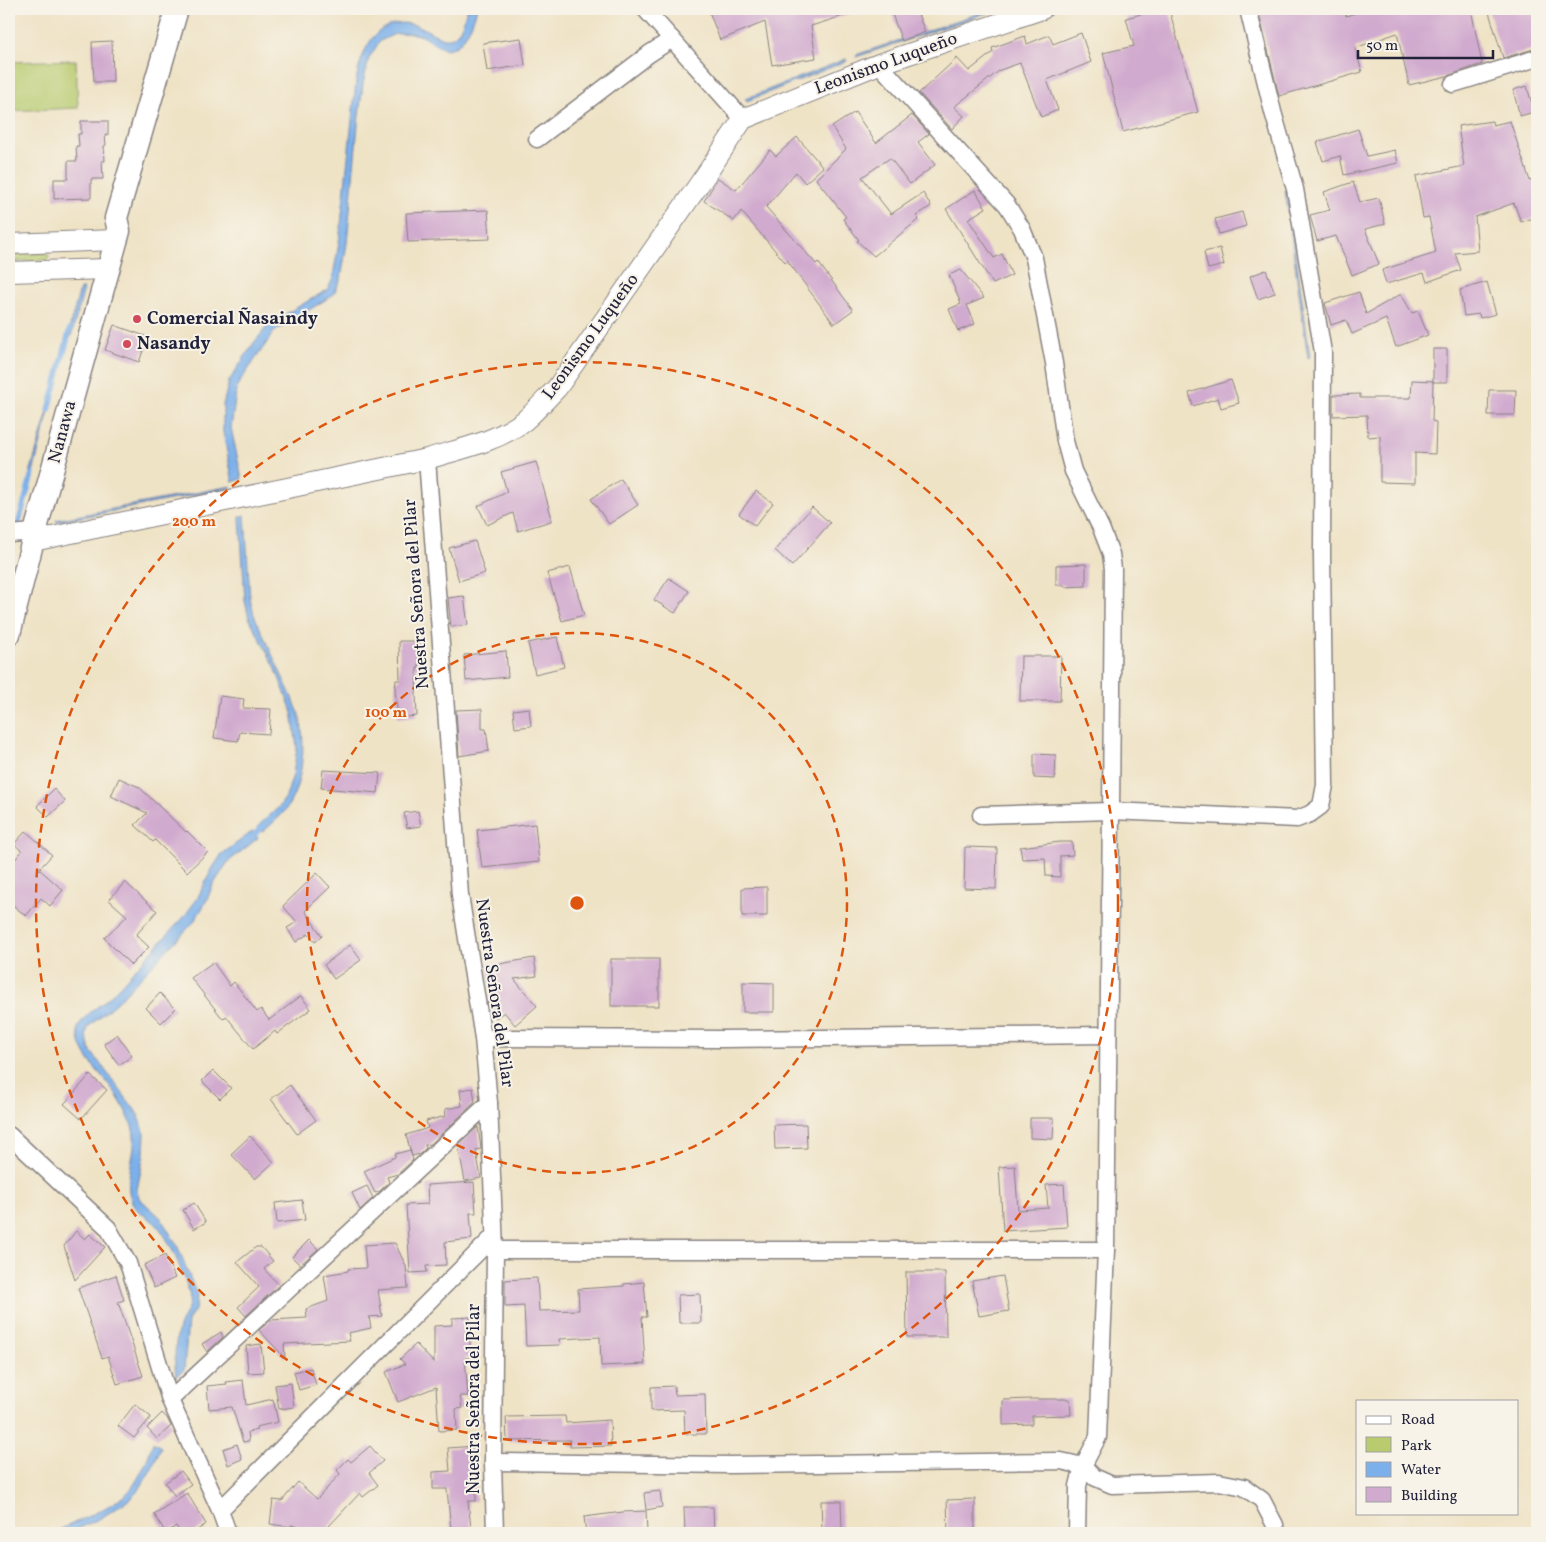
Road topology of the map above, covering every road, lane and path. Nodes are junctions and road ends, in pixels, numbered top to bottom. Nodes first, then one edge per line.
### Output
1 (176, 9) edge
2 (190, 9) edge
3 (646, 9) edge
4 (1042, 9) edge
5 (1248, 9) edge
6 (672, 39) junction
7 (1537, 58) edge
8 (879, 64) junction
9 (1453, 84) dead end
10 (742, 119) junction
11 (537, 139) dead end
12 (117, 235) junction
13 (9, 244) edge
14 (108, 269) junction
15 (9, 272) edge
16 (427, 459) junction
17 (9, 534) edge
18 (34, 536) junction
19 (9, 634) edge
20 (1112, 811) junction
21 (981, 815) dead end
22 (1108, 1035) junction
23 (483, 1038) junction
24 (489, 1103) junction
25 (9, 1135) edge
26 (494, 1243) junction
27 (1106, 1250) junction
28 (170, 1400) junction
29 (493, 1462) junction
30 (1082, 1466) junction
31 (220, 1510) junction
32 (228, 1533) edge
33 (495, 1533) edge
34 (1077, 1533) edge
35 (1276, 1533) edge

1 - 12 main road, Nanawa
2 - 12 main road, Nanawa
3 - 6 street
4 - 8 street, Leonismo Luqueño
5 - 20 street
6 - 10 street
6 - 11 street
7 - 9 street
8 - 10 street, Leonismo Luqueño
8 - 20 street
10 - 16 street, Leonismo Luqueño
12 - 13 street
12 - 14 main road, Nanawa
14 - 15 street
14 - 18 main road, Nanawa
16 - 18 street, Leonismo Luqueño
16 - 23 street, Nuestra Señora del Pilar
17 - 18 street
18 - 19 main road, Nanawa
20 - 21 street
20 - 22 street
22 - 23 street
22 - 27 street
23 - 24 street, Nuestra Señora del Pilar
24 - 26 street, Nuestra Señora del Pilar
24 - 28 street
25 - 28 street
26 - 27 street
26 - 29 street, Nuestra Señora del Pilar
26 - 31 street
27 - 30 street
28 - 31 street
29 - 30 street
29 - 33 street, Nuestra Señora del Pilar
30 - 34 street
30 - 35 street
31 - 32 street

